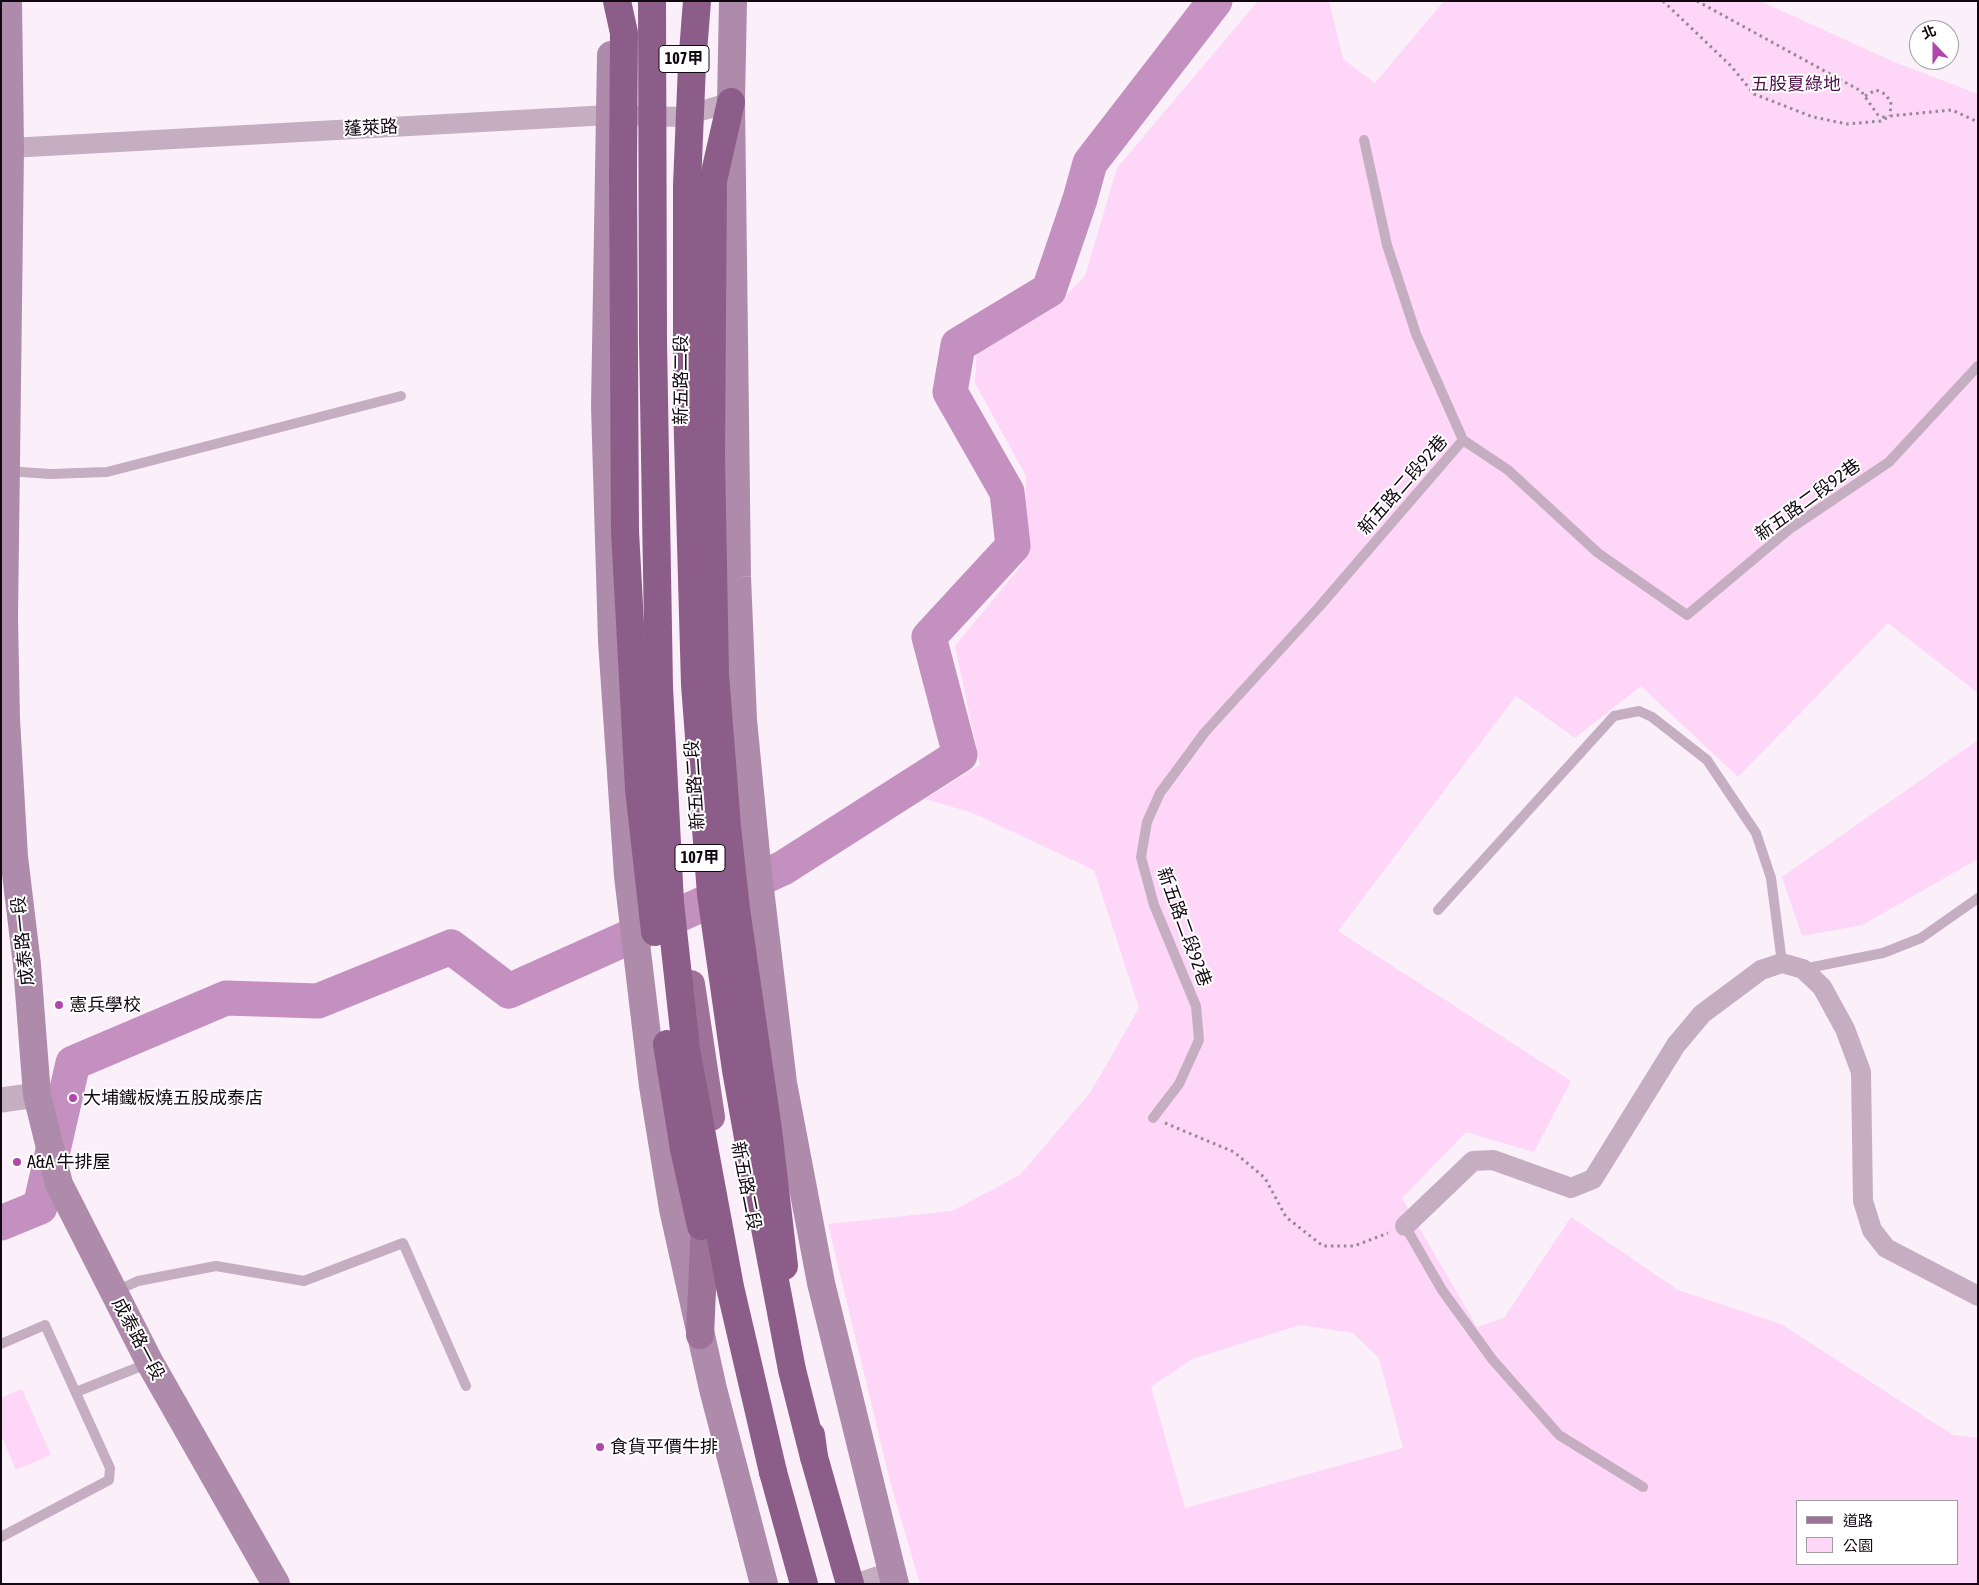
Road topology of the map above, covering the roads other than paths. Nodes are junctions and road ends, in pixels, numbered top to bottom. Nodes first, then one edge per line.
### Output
1 (8, 1) edge
2 (615, 1) edge
3 (652, 1) edge
4 (663, 1) edge
5 (686, 1) edge
6 (698, 1) edge
7 (733, 1) edge
8 (5, 71) edge
9 (731, 102) junction
10 (616, 116) junction
11 (670, 117) junction
12 (1364, 140) dead end
13 (10, 148) junction
14 (5, 249) edge
15 (5, 296) edge
16 (1978, 366) edge
17 (401, 396) dead end
18 (1463, 440) junction
19 (6, 471) junction
20 (3, 566) edge
21 (3, 658) edge
22 (4, 720) edge
23 (1978, 898) edge
24 (1438, 910) dead end
25 (1782, 964) junction
26 (1803, 969) junction
27 (37, 1096) junction
28 (1, 1100) edge
29 (710, 1110) junction
30 (1153, 1118) road end
31 (1405, 1226) joint
32 (114, 1292) junction
33 (1978, 1296) edge
34 (700, 1335) junction
35 (1, 1344) edge
36 (150, 1363) junction
37 (466, 1386) dead end
38 (76, 1392) junction
39 (814, 1457) junction
40 (773, 1472) junction
41 (1643, 1487) dead end
42 (1, 1536) edge
43 (894, 1579) edge
44 (276, 1584) edge
45 (764, 1584) edge
46 (804, 1584) edge
47 (816, 1584) edge
48 (840, 1584) edge
49 (850, 1584) edge
50 (862, 1584) edge

1 - 8 main road, 成泰路一段
2 - 10 highway
3 - 40 highway, bridge
4 - 11 main road, 新五路二段 / 107甲
5 - 11 main road, 新五路二段 / 107甲
6 - 39 highway, bridge
7 - 9 main road, 107甲
8 - 13 main road, 成泰路一段
9 - 11 street, 蓬萊路
9 - 39 highway, bridge
9 - 43 main road, 107甲
10 - 11 street, 蓬萊路
10 - 13 street, 蓬萊路
10 - 34 main road
10 - 40 highway, bridge
11 - 29 main road, 新五路二段 / 107甲
11 - 48 main road, 新五路二段 / 107甲
12 - 18 lane
13 - 14 main road, 成泰路一段
14 - 15 main road, 成泰路一段
15 - 19 main road, 成泰路一段
16 - 18 lane, 新五路二段92巷
17 - 19 lane
18 - 30 lane, 新五路二段92巷
19 - 20 main road, 成泰路一段
20 - 21 main road, 成泰路一段
21 - 22 main road, 成泰路一段
22 - 27 main road, 成泰路一段
23 - 26 lane
24 - 25 lane
25 - 26 street
25 - 31 street
26 - 33 street
27 - 28 street
27 - 32 main road, 成泰路一段
29 - 34 main road
29 - 47 main road, 新五路二段 / 107甲
31 - 41 lane
32 - 36 main road, 成泰路一段
32 - 37 lane
34 - 45 main road
35 - 38 lane
36 - 38 lane
36 - 44 main road, 成泰路一段
38 - 42 lane
39 - 49 highway
40 - 46 highway
43 - 50 street

